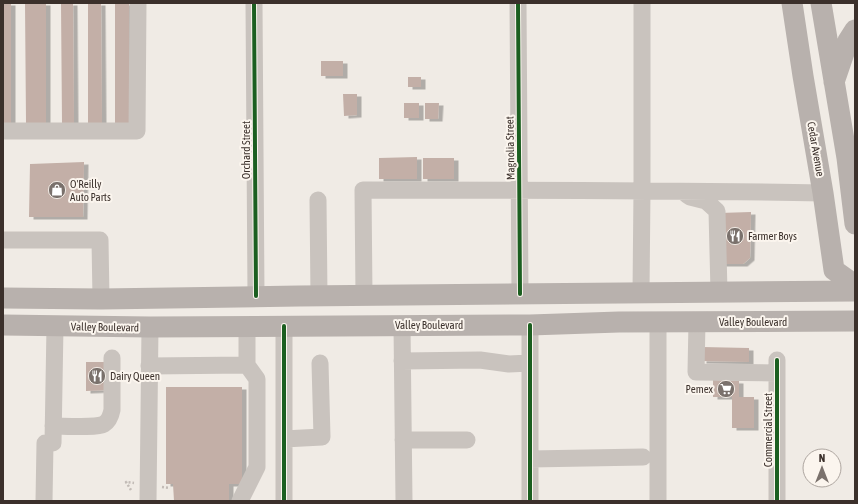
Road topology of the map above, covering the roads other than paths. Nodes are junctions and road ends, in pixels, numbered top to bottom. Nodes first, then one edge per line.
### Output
1 (138, 3) edge
2 (254, 3) edge
3 (518, 3) edge
4 (642, 3) edge
5 (792, 3) edge
6 (821, 3) edge
7 (855, 30) edge
8 (834, 84) junction
9 (3, 131) edge
10 (849, 136) edge
11 (520, 190) junction
12 (642, 190) junction
13 (680, 190) junction
14 (823, 193) junction
15 (318, 200) dead end
16 (855, 224) edge
17 (3, 240) edge
18 (855, 285) edge
19 (855, 291) edge
20 (719, 292) junction
21 (641, 293) junction
22 (520, 294) junction
23 (364, 295) junction
24 (256, 296) junction
25 (319, 296) junction
26 (3, 298) edge
27 (101, 299) junction
28 (855, 321) edge
29 (658, 322) junction
30 (697, 322) junction
31 (3, 325) edge
32 (530, 325) junction
33 (55, 326) junction
34 (247, 326) junction
35 (284, 326) junction
36 (402, 326) junction
37 (150, 327) junction
38 (112, 358) dead end
39 (402, 361) junction
40 (320, 363) dead end
41 (530, 363) junction
42 (247, 365) junction
43 (149, 366) junction
44 (50, 437) junction
45 (284, 439) junction
46 (403, 440) junction
47 (467, 440) dead end
48 (643, 457) dead end
49 (530, 459) junction
50 (44, 501) edge
51 (148, 501) edge
52 (240, 501) edge
53 (284, 501) edge
54 (404, 501) edge
55 (530, 501) edge
56 (658, 501) edge
57 (778, 501) edge

1 - 9 street
2 - 24 street, Orchard Street
3 - 11 street, Magnolia Street
4 - 12 street
5 - 14 main road, Cedar Avenue
6 - 8 main road
7 - 8 main road
8 - 10 main road
10 - 16 main road
11 - 12 street
11 - 22 street, Magnolia Street
11 - 23 street
12 - 13 street
12 - 21 street
13 - 14 street
13 - 20 street
14 - 18 main road, Cedar Avenue
15 - 25 street
17 - 27 street
19 - 20 main road
20 - 21 main road
21 - 22 main road
22 - 23 main road
23 - 25 main road
24 - 25 main road
24 - 27 main road
26 - 27 main road
28 - 30 main road, Valley Boulevard
29 - 30 main road, Valley Boulevard
29 - 32 main road, Valley Boulevard
29 - 56 street
30 - 57 street, Commercial Street
31 - 33 main road, Valley Boulevard
32 - 36 main road, Valley Boulevard
32 - 41 street
33 - 37 main road, Valley Boulevard
33 - 44 street
34 - 35 main road, Valley Boulevard
34 - 37 main road, Valley Boulevard
34 - 42 street
35 - 36 main road, Valley Boulevard
35 - 45 street
36 - 39 street
37 - 43 street
38 - 44 street
39 - 41 street
39 - 46 street
40 - 45 street
41 - 49 street
42 - 43 street
42 - 52 street
43 - 51 street
44 - 50 street
45 - 53 street
46 - 47 street
46 - 54 street
48 - 49 street
49 - 55 street

